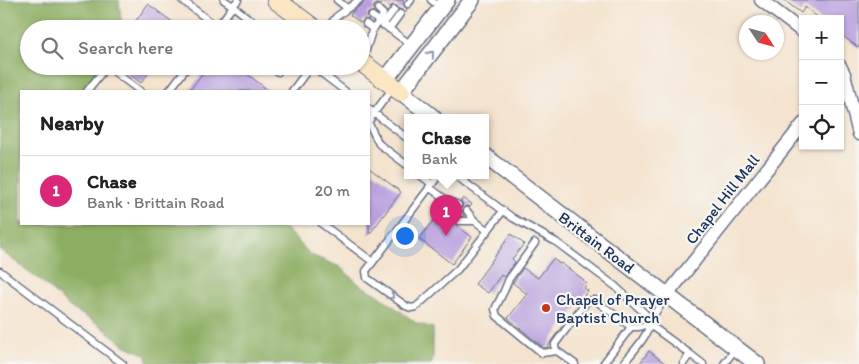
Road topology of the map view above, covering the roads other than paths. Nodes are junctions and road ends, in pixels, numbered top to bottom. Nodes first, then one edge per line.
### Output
1 (182, 0) edge
2 (224, 0) edge
3 (238, 0) edge
4 (276, 0) edge
5 (337, 0) edge
6 (472, 0) edge
7 (760, 0) edge
8 (356, 3) edge
9 (439, 3) edge
10 (233, 6) junction
11 (378, 9) dead end
12 (348, 10) junction
13 (397, 12) dead end
14 (372, 16) dead end
15 (208, 20) edge
16 (223, 20) edge
17 (251, 20) edge
18 (303, 20) edge
19 (334, 20) edge
20 (384, 25) junction
21 (370, 27) edge
22 (373, 29) junction
23 (799, 29) edge
24 (370, 38) edge
25 (412, 46) junction
26 (370, 69) edge
27 (100, 75) edge
28 (119, 75) edge
29 (181, 75) edge
30 (305, 75) edge
31 (324, 75) edge
32 (393, 87) junction
33 (89, 90) edge
34 (139, 90) edge
35 (170, 90) edge
36 (293, 90) edge
37 (344, 90) edge
38 (845, 102) edge
39 (372, 111) edge
40 (429, 114) edge
41 (370, 124) edge
42 (799, 129) edge
43 (859, 134) edge
44 (404, 136) edge
45 (489, 159) edge
46 (404, 163) edge
47 (424, 179) edge
48 (435, 179) edge
49 (460, 179) edge
50 (430, 185) junction
51 (445, 199) junction
52 (468, 209) dead end
53 (504, 211) junction
54 (460, 219) dead end
55 (475, 221) junction
56 (323, 225) edge
57 (488, 231) junction
58 (535, 243) dead end
59 (373, 262) junction
60 (0, 271) edge
61 (668, 296) junction
62 (650, 322) junction
63 (631, 327) junction
64 (736, 348) junction
65 (557, 351) junction
66 (690, 354) junction
67 (123, 364) edge
68 (575, 364) edge
69 (604, 364) edge
70 (623, 364) edge
71 (683, 364) edge
72 (703, 364) edge
73 (724, 364) edge
74 (757, 364) edge

1 - 15 lane
2 - 10 lane
3 - 10 lane
4 - 18 main road
5 - 12 lane
32 -> 6 street
7 - 23 street
8 - 12 lane
9 - 25 street
10 - 16 lane
10 - 17 lane
11 - 20 lane
12 - 19 lane
13 - 20 lane
14 - 20 lane
20 - 22 lane
20 - 25 lane
21 - 22 lane
22 - 24 lane
25 - 32 street
26 - 32 main road
27 - 33 lane
28 - 34 lane
29 - 35 lane
30 - 36 lane
31 - 37 lane
32 - 39 lane
32 - 40 street
38 - 43 street
39 - 44 lane
41 - 46 lane
42 - 61 street, Chapel Hill Mall
45 - 61 street, Brittain Road
47 - 50 lane
48 - 50 lane
49 - 53 lane
50 - 51 lane
50 - 59 lane
51 - 51 lane
52 - 55 lane
53 - 57 lane
53 - 62 lane
54 - 55 lane
55 - 57 lane
56 - 59 lane
59 -> 57 lane
58 - 65 lane
60 - 67 lane
61 - 62 lane
61 - 64 street, Brittain Road
62 - 63 lane
62 - 66 lane
62 - 70 lane
63 - 65 lane
63 - 69 lane
64 - 73 lane
64 - 74 street, Brittain Road
65 - 68 lane
66 - 71 lane
66 - 72 lane

